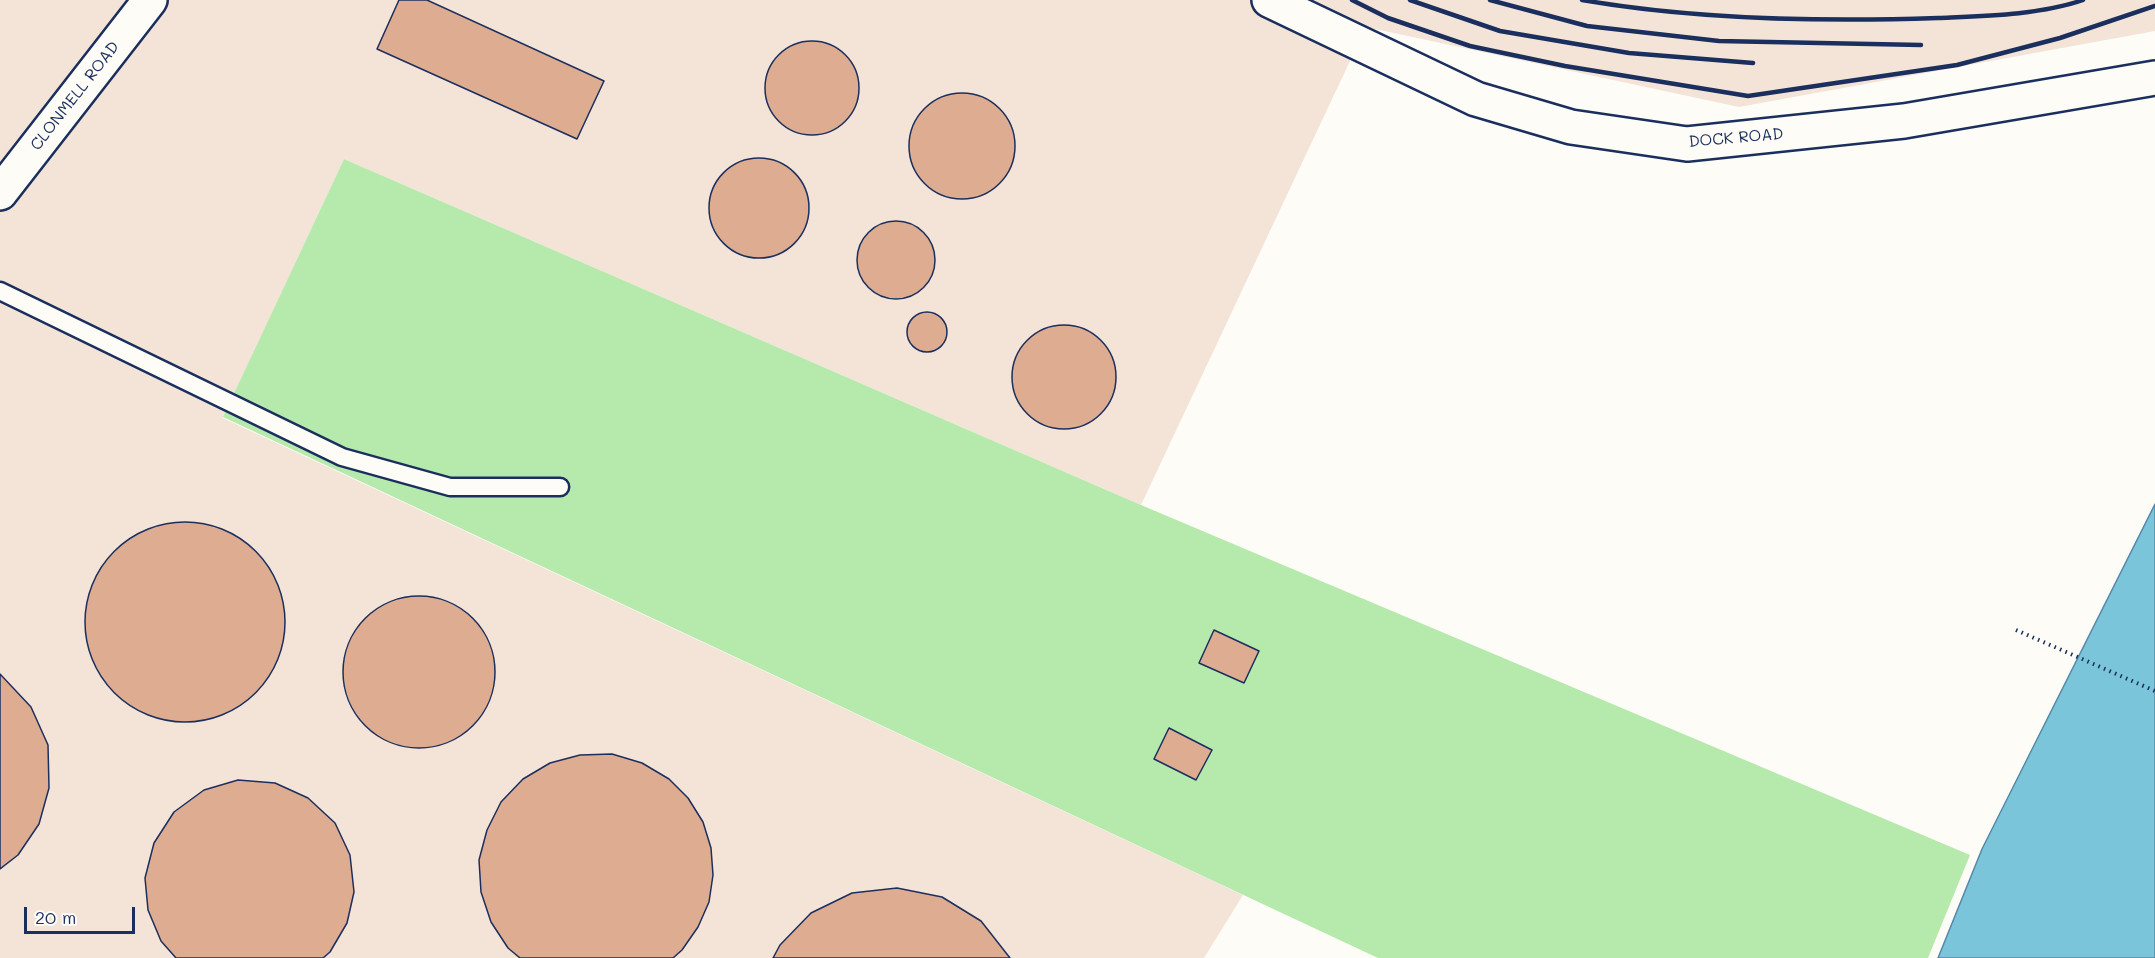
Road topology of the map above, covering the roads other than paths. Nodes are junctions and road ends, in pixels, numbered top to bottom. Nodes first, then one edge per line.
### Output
1 (150, 0) edge
2 (1269, 0) edge
3 (2155, 78) edge
4 (0, 193) edge
5 (0, 291) edge
6 (560, 487) dead end

1 - 4 street, CLONMELL ROAD
2 - 3 street, DOCK ROAD
5 - 6 lane

